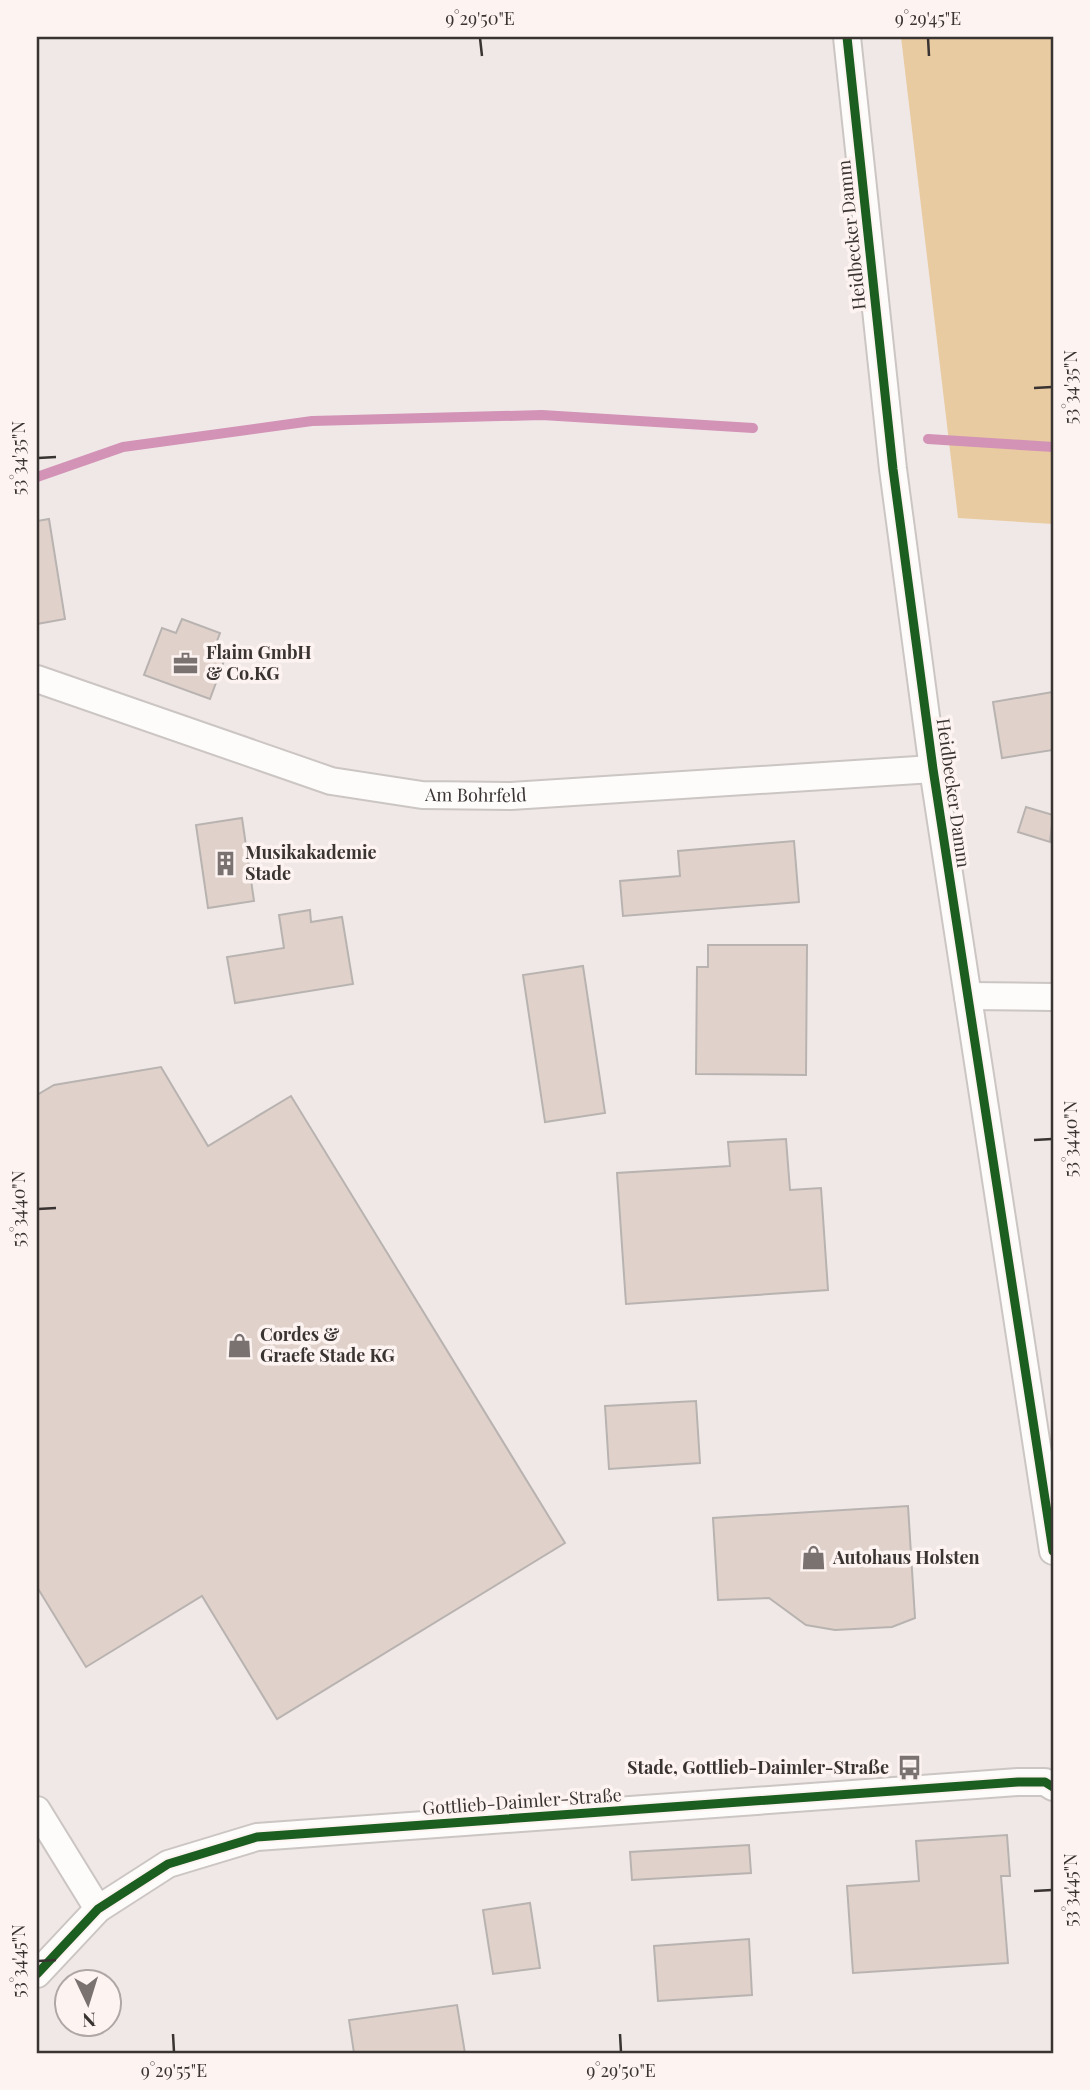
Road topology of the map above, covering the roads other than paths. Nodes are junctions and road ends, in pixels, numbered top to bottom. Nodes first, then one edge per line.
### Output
1 (847, 37) edge
2 (37, 679) edge
3 (933, 769) junction
4 (968, 996) junction
5 (1053, 997) edge
6 (1053, 1551) edge
7 (1053, 1787) edge
8 (37, 1810) edge
9 (98, 1909) junction
10 (37, 1974) edge

1 - 3 street, Heidbecker Damm
2 - 3 street, Am Bohrfeld
3 - 4 street, Heidbecker Damm
4 - 5 street
4 - 6 street, Heidbecker Damm
7 - 9 street, Gottlieb-Daimler-Straße
8 - 9 street
9 - 10 street, Gottlieb-Daimler-Straße

